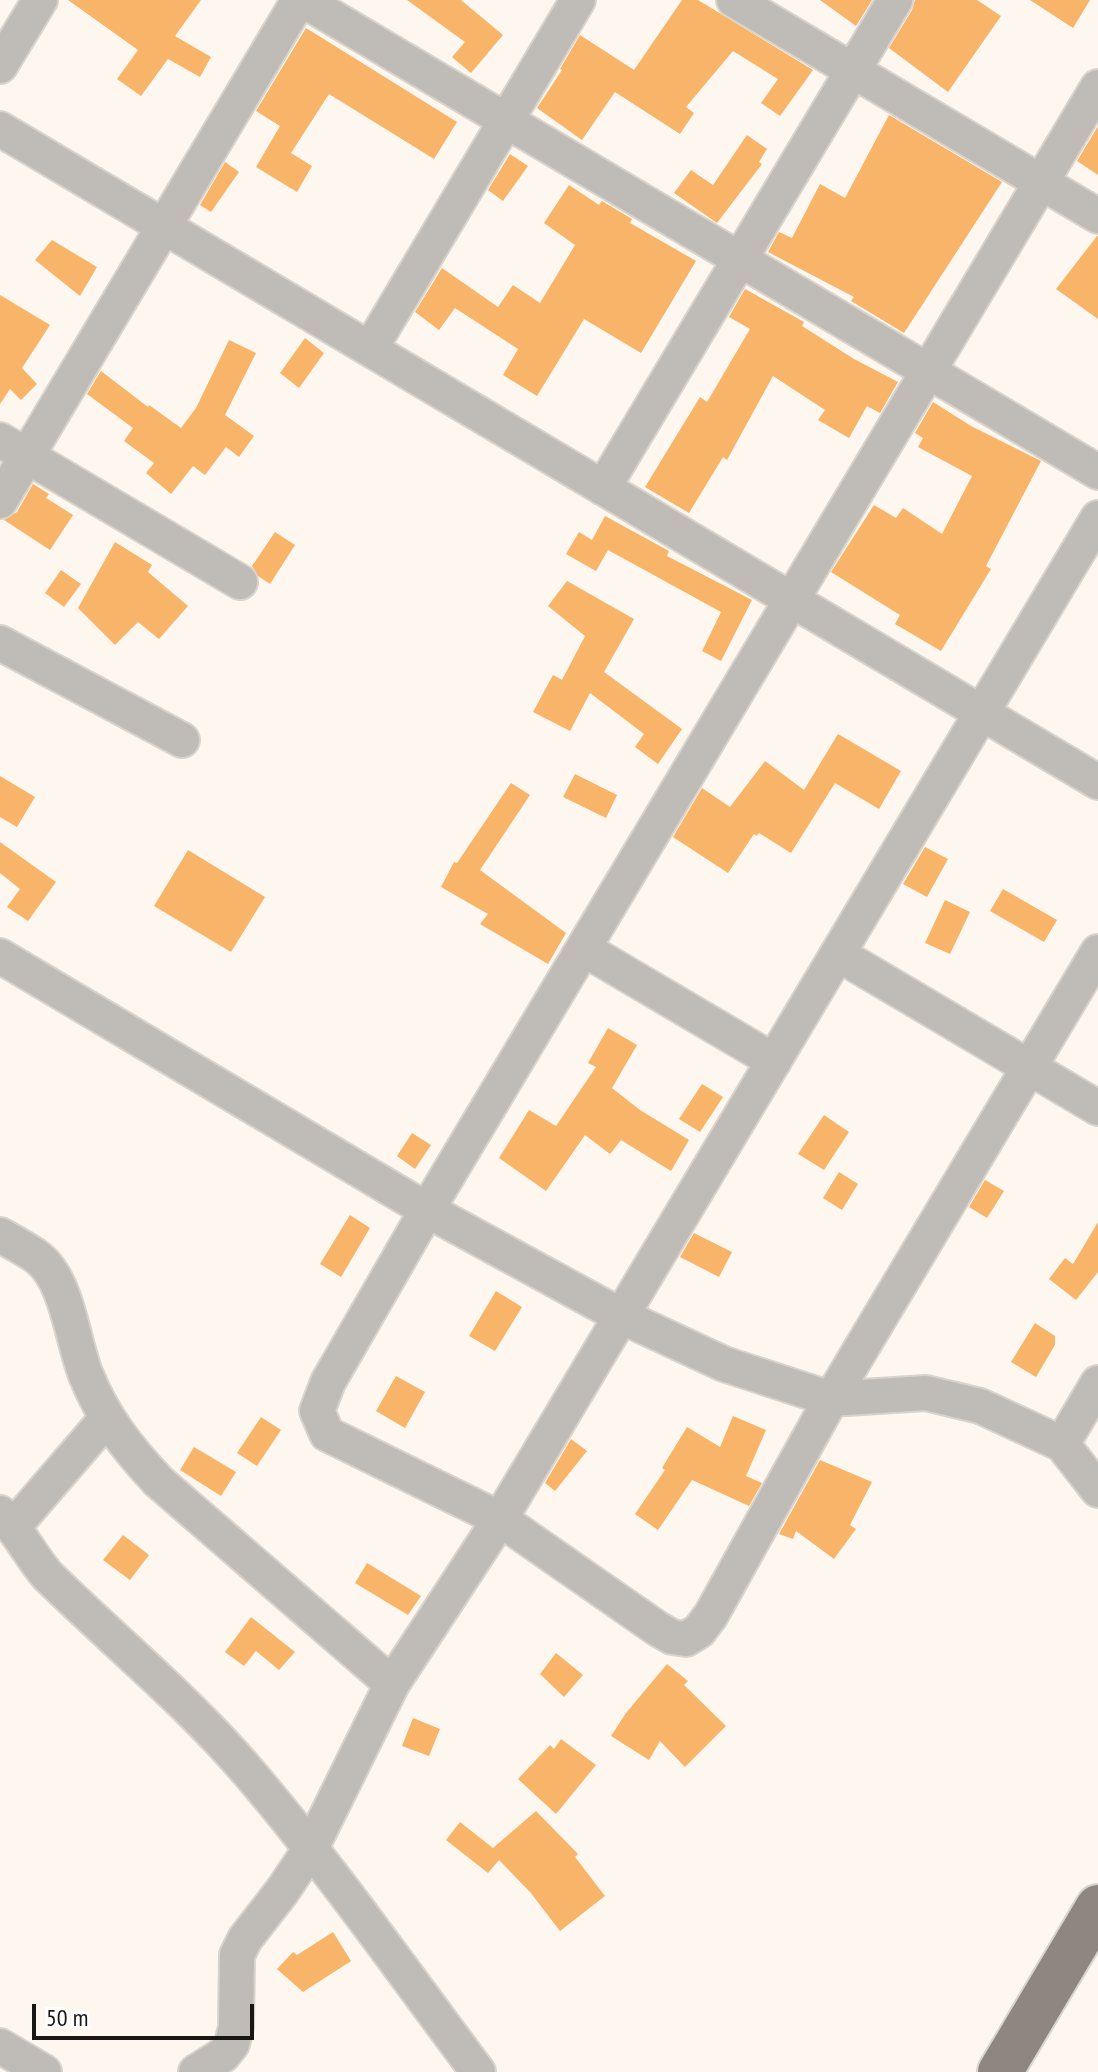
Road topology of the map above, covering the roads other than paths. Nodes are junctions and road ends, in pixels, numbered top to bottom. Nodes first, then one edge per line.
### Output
1 (40, 0) edge
2 (301, 0) edge
3 (578, 0) edge
4 (734, 0) edge
5 (895, 0) edge
6 (0, 66) edge
7 (852, 70) junction
8 (1098, 87) edge
9 (506, 121) junction
10 (0, 129) edge
11 (1041, 182) junction
12 (1098, 216) edge
13 (164, 226) junction
14 (740, 259) junction
15 (370, 349) junction
16 (928, 371) junction
17 (13, 448) edge
18 (1098, 472) edge
19 (603, 488) junction
20 (0, 501) edge
21 (1098, 518) edge
22 (240, 582) dead end
23 (792, 600) junction
24 (0, 643) edge
25 (982, 713) junction
26 (182, 740) dead end
27 (1098, 782) edge
28 (584, 949) junction
29 (1098, 952) edge
30 (838, 954) junction
31 (0, 956) edge
32 (774, 1061) junction
33 (1029, 1067) junction
34 (1098, 1108) edge
35 (427, 1210) junction
36 (0, 1235) edge
37 (621, 1316) junction
38 (1098, 1383) edge
39 (831, 1399) junction
40 (107, 1418) junction
41 (1062, 1444) junction
42 (1098, 1490) edge
43 (500, 1519) junction
44 (7, 1520) edge
45 (392, 1684) junction
46 (311, 1848) junction
47 (1098, 1907) edge
48 (0, 2046) edge
49 (44, 2072) edge
50 (196, 2072) edge
51 (478, 2072) edge
52 (1000, 2072) edge

1 - 6 street
2 - 9 street
2 - 13 street
3 - 9 street
4 - 7 street
5 - 7 street
7 - 11 street
7 - 14 street
8 - 11 street
9 - 14 street
9 - 15 street
10 - 13 street
11 - 12 street
11 - 16 street
13 - 15 street
13 - 17 street
14 - 16 street
14 - 19 street
15 - 19 street
16 - 18 street
16 - 23 street
17 - 20 street
17 - 22 street
19 - 23 street
21 - 25 street
23 - 25 street
23 - 28 street
24 - 26 street
25 - 27 street
25 - 30 street
28 - 32 street
28 - 35 street
29 - 33 street
30 - 32 street
30 - 33 street
31 - 35 street
32 - 37 street
33 - 34 street
33 - 39 street
35 - 37 street
35 - 43 street
36 - 40 street
37 - 39 street
37 - 43 street
38 - 41 street
39 - 41 street
39 - 43 street
40 - 44 street
40 - 45 street
41 - 42 street
43 - 45 street
44 - 46 street
45 - 46 street
46 - 50 street
46 - 51 street
47 - 52 main road
48 - 49 street

